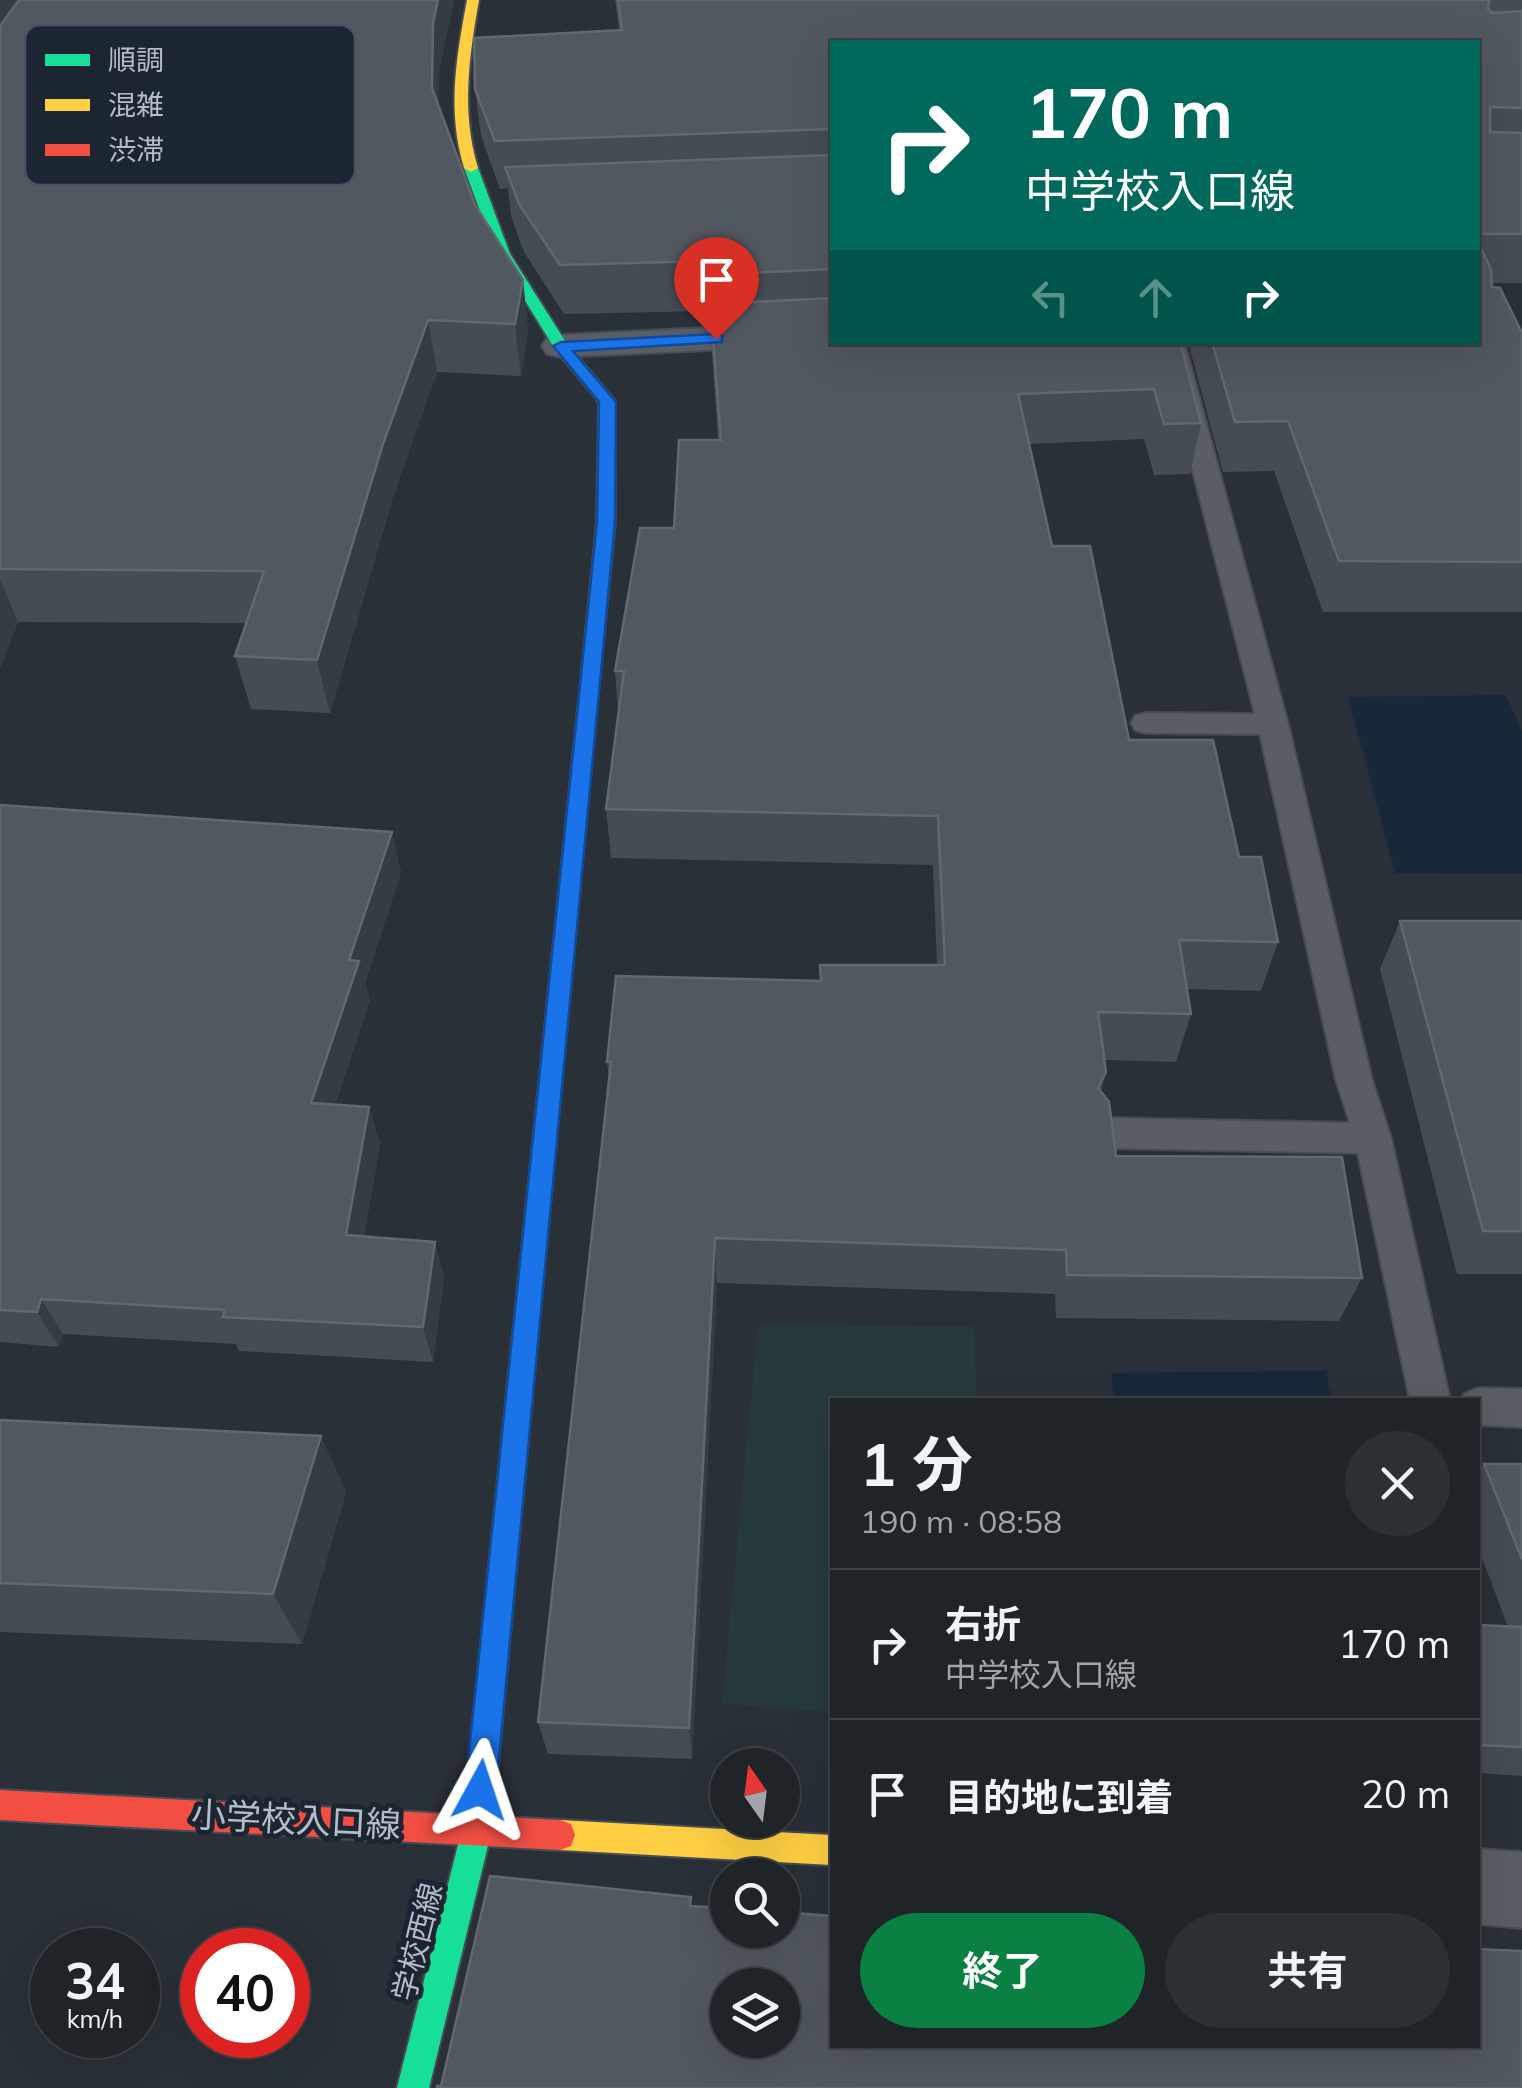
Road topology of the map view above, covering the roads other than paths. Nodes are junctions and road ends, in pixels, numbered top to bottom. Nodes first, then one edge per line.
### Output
1 (473, 0) edge
2 (520, 202) edge
3 (484, 203) junction
4 (830, 333) edge
5 (1173, 345) edge
6 (561, 346) junction
7 (1146, 722) dead end
8 (1273, 724) junction
9 (1108, 1133) edge
10 (1373, 1138) junction
11 (1430, 1398) edge
12 (1480, 1406) edge
13 (1522, 1408) edge
14 (0, 1805) edge
15 (477, 1830) junction
16 (830, 1850) edge
17 (1480, 1887) edge
18 (1522, 1890) edge
19 (413, 2088) edge

1 - 3 street, 学校西線
2 - 3 street
3 - 6 street, 学校西線
4 - 6 street
5 - 8 lane
6 - 15 street, 学校西線
7 - 8 lane
8 - 10 lane
9 - 10 lane
10 - 11 lane
12 - 13 lane
14 - 15 street, 小学校入口線
15 - 16 street, 小学校入口線
15 - 19 street, 学校西線
17 - 18 street

